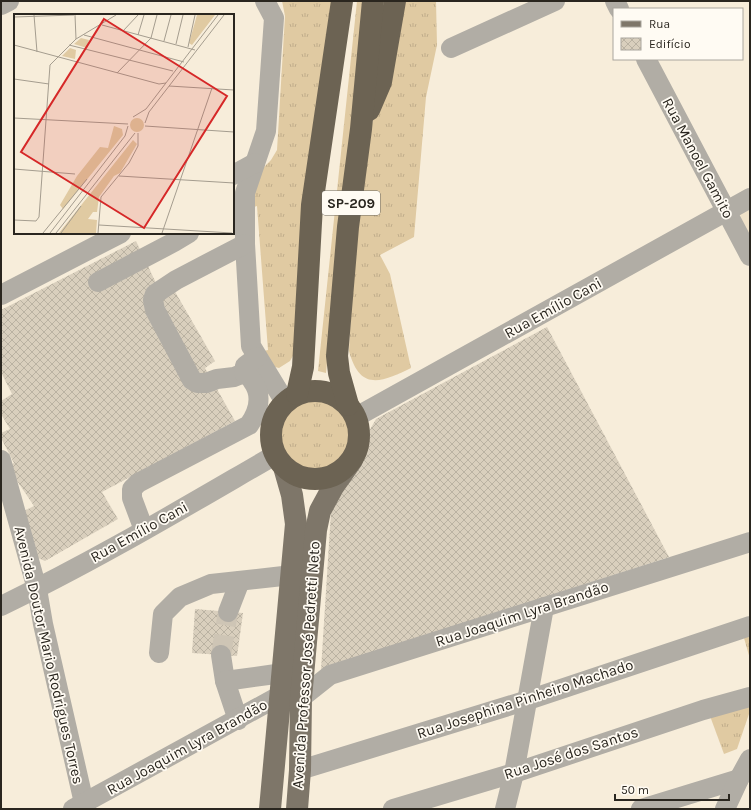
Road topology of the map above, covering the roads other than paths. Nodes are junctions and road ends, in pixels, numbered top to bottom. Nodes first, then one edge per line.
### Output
1 (9, 1) edge
2 (265, 1) edge
3 (330, 1) edge
4 (342, 1) edge
5 (373, 1) edge
6 (395, 1) edge
7 (555, 1) edge
8 (1, 5) edge
9 (451, 48) dead end
10 (647, 60) edge
11 (333, 64) junction
12 (361, 129) junction
13 (255, 163) junction
14 (234, 174) edge
15 (750, 198) edge
16 (726, 212) junction
17 (242, 228) edge
18 (119, 234) edge
19 (187, 234) edge
20 (232, 234) edge
21 (750, 256) edge
22 (98, 282) dead end
23 (1, 295) edge
24 (257, 357) junction
25 (244, 373) junction
26 (291, 398) junction
27 (352, 411) junction
28 (1, 460) edge
29 (352, 460) junction
30 (280, 461) junction
31 (144, 530) junction
32 (750, 542) edge
33 (292, 574) junction
34 (240, 582) junction
35 (37, 589) junction
36 (1, 606) edge
37 (544, 607) junction
38 (228, 612) tunnel mouth
39 (750, 626) edge
40 (159, 653) dead end
41 (221, 655) tunnel mouth
42 (283, 673) junction
43 (225, 681) junction
44 (291, 697) junction
45 (750, 697) edge
46 (528, 700) junction
47 (238, 720) junction
48 (750, 759) edge
49 (300, 770) junction
50 (514, 772) junction
51 (739, 779) junction
52 (78, 806) edge
53 (270, 809) edge
54 (297, 809) edge
55 (393, 809) edge
56 (505, 809) edge
57 (641, 809) edge
58 (725, 809) edge

1 - 8 street
2 - 13 street
3 - 11 highway
4 - 11 highway, SP-209
5 - 12 highway, SP-209
6 - 12 highway
7 - 9 street
10 - 16 street, Rua Manoel Gamito
11 - 26 highway, SP-209
12 - 27 highway, SP-209
13 - 14 street
13 - 17 street
15 - 16 street, Rua Emílio Cani
16 - 21 street, Rua Manoel Gamito
16 - 27 street, Rua Emílio Cani
17 - 24 street
18 - 23 street
19 - 22 street
20 - 25 street
24 - 25 street
24 - 26 street
25 - 31 street
26 - 27 highway
26 - 30 highway
27 - 29 highway
28 - 35 street, Avenida Doutor Mario Rodrigues Torres
29 - 30 highway
29 - 44 main road, Avenida Professor José Pedretti Neto
30 - 31 street, Rua Emílio Cani
30 - 33 main road, Avenida Professor José Pedretti Neto
31 - 35 street, Rua Emílio Cani
32 - 37 street, Rua Joaquim Lyra Brandão
33 - 34 street
33 - 42 main road, Avenida Professor José Pedretti Neto
34 - 38 street
34 - 40 street
35 - 36 street, Rua Emílio Cani
35 - 52 street, Avenida Doutor Mario Rodrigues Torres
37 - 44 street, Rua Joaquim Lyra Brandão
37 - 46 street
39 - 46 street, Rua Josephina Pinheiro Machado
41 - 43 street
42 - 43 street
42 - 44 main road, Avenida Professor José Pedretti Neto
43 - 47 street
44 - 47 street, Rua Joaquim Lyra Brandão
44 - 49 main road, Avenida Professor José Pedretti Neto
44 - 53 main road, Avenida Professor José Pedretti Neto
45 - 50 street, Rua José dos Santos
46 - 49 street, Rua Josephina Pinheiro Machado
46 - 50 street
47 - 52 street, Rua Joaquim Lyra Brandão
48 - 51 street
49 - 54 main road, Avenida Professor José Pedretti Neto
50 - 55 street, Rua José dos Santos
50 - 56 street
51 - 57 street
51 - 58 street

